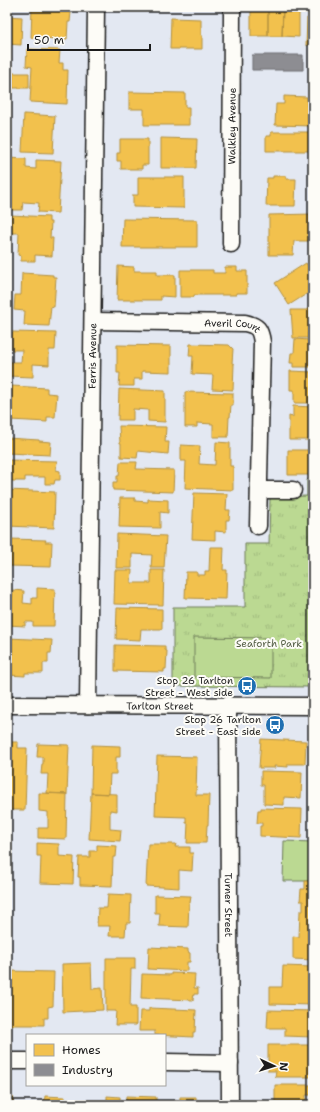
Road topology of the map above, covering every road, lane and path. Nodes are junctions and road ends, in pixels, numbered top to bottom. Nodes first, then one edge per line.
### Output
1 (96, 7) edge
2 (232, 7) edge
3 (231, 244) dead end
4 (93, 321) junction
5 (259, 490) junction
6 (293, 490) dead end
7 (258, 526) dead end
8 (7, 705) edge
9 (88, 705) junction
10 (228, 705) junction
11 (313, 706) edge
12 (7, 1060) edge
13 (26, 1061) edge
14 (166, 1062) edge
15 (230, 1063) junction
16 (230, 1105) edge

1 - 4 street, Ferris Avenue
2 - 3 street, Walkley Avenue
4 - 5 street, Averil Court
4 - 9 street, Ferris Avenue
5 - 6 street
5 - 7 street, Averil Court
8 - 9 street, Tarlton Street
9 - 10 street, Tarlton Street
10 - 11 street, Tarlton Street
10 - 15 street, Turner Street
12 - 13 street
14 - 15 street
15 - 16 street, Turner Street

